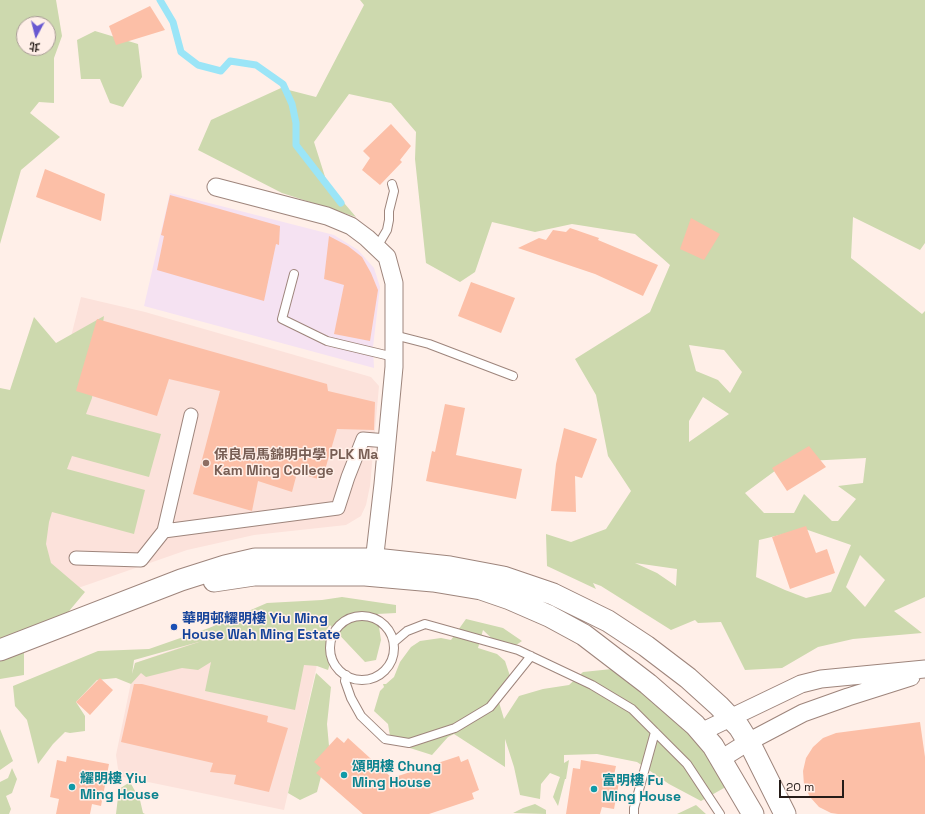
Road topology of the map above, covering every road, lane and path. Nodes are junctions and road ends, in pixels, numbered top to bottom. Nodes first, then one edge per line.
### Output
1 (392, 184) dead end
2 (216, 187) dead end
3 (377, 247) junction
4 (294, 274) dead end
5 (394, 335) junction
6 (394, 357) junction
7 (513, 376) dead end
8 (191, 415) dead end
9 (387, 441) junction
10 (164, 531) junction
11 (76, 558) dead end
12 (374, 567) junction
13 (394, 642) junction
14 (0, 650) edge
15 (532, 656) junction
16 (925, 669) edge
17 (925, 673) edge
18 (346, 675) junction
19 (730, 717) junction
20 (655, 732) junction
21 (701, 732) junction
22 (748, 742) junction
23 (721, 758) junction
24 (634, 814) edge
25 (720, 814) edge
26 (753, 814) edge
27 (784, 814) edge

1 - 3 lane
2 - 3 street
3 - 5 street
4 - 6 lane
5 - 6 street
5 - 7 lane
6 - 9 street
8 - 10 street
9 - 10 street
9 - 12 street
10 - 11 street
12 - 14 street
12 - 19 street
12 - 21 street
13 - 15 lane
13 - 18 lane
13 - 18 lane
15 - 18 lane
15 - 20 lane
16 - 19 street
17 - 22 street
19 - 21 street
19 - 22 street
20 - 24 lane
20 - 25 lane
21 - 23 street
22 - 23 street
22 - 27 street
23 - 26 street

